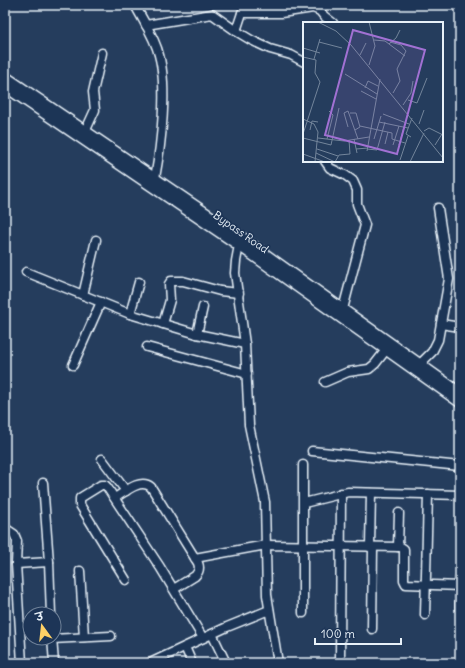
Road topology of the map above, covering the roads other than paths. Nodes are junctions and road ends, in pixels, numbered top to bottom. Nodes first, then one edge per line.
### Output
1 (135, 5) edge
2 (246, 5) edge
3 (242, 13) junction
4 (332, 22) edge
5 (146, 25) junction
6 (236, 31) junction
7 (102, 53) dead end
8 (303, 61) edge
9 (5, 77) edge
10 (5, 86) edge
11 (85, 132) junction
12 (326, 162) edge
13 (155, 178) junction
14 (438, 208) dead end
15 (96, 240) dead end
16 (239, 245) junction
17 (26, 272) dead end
18 (139, 282) dead end
19 (239, 293) junction
20 (83, 295) junction
21 (101, 302) junction
22 (203, 307) dead end
23 (344, 310) junction
24 (130, 314) junction
25 (163, 324) junction
26 (441, 324) junction
27 (460, 327) edge
28 (196, 334) junction
29 (245, 344) junction
30 (147, 347) dead end
31 (386, 350) junction
32 (420, 364) junction
33 (73, 365) dead end
34 (247, 374) junction
35 (325, 382) dead end
36 (460, 393) edge
37 (460, 402) edge
38 (312, 451) dead end
39 (102, 459) dead end
40 (303, 464) dead end
41 (460, 466) edge
42 (43, 483) dead end
43 (126, 491) junction
44 (341, 493) junction
45 (370, 493) junction
46 (428, 494) junction
47 (460, 495) edge
48 (115, 498) junction
49 (304, 503) junction
50 (399, 513) dead end
51 (5, 528) edge
52 (266, 546) junction
53 (304, 546) junction
54 (341, 546) junction
55 (371, 547) junction
56 (398, 547) junction
57 (195, 558) junction
58 (49, 562) junction
59 (16, 564) junction
60 (80, 571) dead end
61 (460, 578) edge
62 (126, 580) dead end
63 (426, 585) junction
64 (460, 586) edge
65 (174, 589) junction
66 (51, 606) edge
67 (460, 608) edge
68 (269, 610) junction
69 (303, 613) dead end
70 (425, 615) dead end
71 (372, 629) dead end
72 (212, 634) junction
73 (111, 636) dead end
74 (84, 637) junction
75 (62, 638) edge
76 (203, 638) junction
77 (53, 646) edge
78 (185, 647) junction
79 (154, 662) edge
80 (22, 663) edge
81 (54, 663) edge
82 (192, 663) edge
83 (226, 663) edge
84 (278, 663) edge
85 (340, 663) edge

1 - 5 street
2 - 3 street
3 - 4 street
3 - 6 street
5 - 6 street
5 - 13 street
6 - 8 street
7 - 11 street
9 - 11 main road, Bypass Road
10 - 16 main road, Bypass Road
11 - 13 main road, Bypass Road
12 - 23 street
13 - 23 main road, Bypass Road
14 - 26 street
15 - 20 street
16 - 19 street
16 - 31 main road, Bypass Road
17 - 20 street
18 - 24 street
19 - 25 street
19 - 29 street
20 - 21 street
21 - 24 street
21 - 33 street
22 - 28 street
23 - 32 main road, Bypass Road
24 - 25 street
25 - 28 street
26 - 27 street
26 - 32 street
28 - 29 street
29 - 34 street
30 - 34 street
31 - 35 street
31 - 37 main road, Bypass Road
32 - 36 main road, Bypass Road
34 - 52 street
38 - 41 street
39 - 43 street
40 - 49 street
42 - 58 street
43 - 48 street
43 - 57 street
44 - 45 street
44 - 49 street
44 - 54 street
45 - 46 street
45 - 55 street
46 - 47 street
46 - 63 street
48 - 62 street
48 - 65 street
49 - 53 street
50 - 56 street
51 - 59 street
52 - 53 street
52 - 57 street
52 - 68 street
53 - 54 street
53 - 69 street
54 - 55 street
54 - 85 street
55 - 56 street
55 - 71 street
56 - 63 street
57 - 65 street
58 - 59 street
58 - 66 street
59 - 80 street
60 - 74 street
61 - 64 street
63 - 64 street
63 - 70 street
64 - 67 street
65 - 76 street
68 - 72 street
68 - 84 street
72 - 76 street
72 - 83 street
73 - 74 street
74 - 75 street
76 - 78 street
77 - 81 street
78 - 79 street
78 - 82 street

